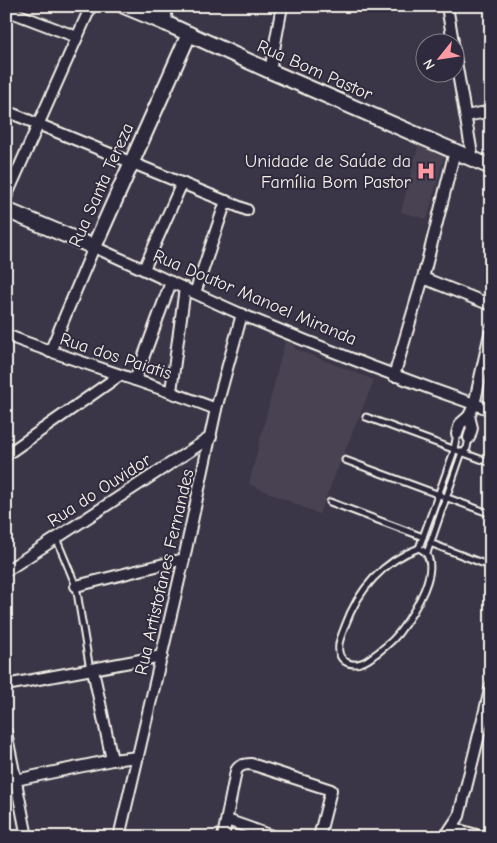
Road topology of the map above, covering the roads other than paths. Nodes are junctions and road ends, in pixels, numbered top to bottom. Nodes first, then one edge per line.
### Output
1 (91, 6) edge
2 (124, 6) edge
3 (163, 6) edge
4 (282, 6) edge
5 (447, 6) edge
6 (6, 10) edge
7 (140, 10) edge
8 (165, 23) junction
9 (451, 32) edge
10 (189, 34) junction
11 (76, 37) junction
12 (270, 71) junction
13 (460, 82) edge
14 (6, 110) edge
15 (491, 111) edge
16 (466, 116) junction
17 (39, 124) junction
18 (455, 151) junction
19 (474, 160) junction
20 (131, 162) junction
21 (491, 167) edge
22 (182, 183) junction
23 (6, 197) edge
24 (226, 201) junction
25 (6, 210) edge
26 (247, 210) dead end
27 (94, 247) junction
28 (144, 269) junction
29 (423, 278) junction
30 (171, 282) junction
31 (190, 291) junction
32 (491, 305) edge
33 (242, 314) junction
34 (491, 329) edge
35 (6, 335) edge
36 (50, 352) junction
37 (120, 375) junction
38 (394, 376) junction
39 (135, 380) junction
40 (171, 391) junction
41 (474, 404) junction
42 (216, 409) junction
43 (491, 410) edge
44 (469, 416) junction
45 (366, 417) dead end
46 (457, 434) joint
47 (211, 437) junction
48 (470, 438) joint
49 (454, 450) junction
50 (463, 453) junction
51 (6, 455) edge
52 (346, 460) dead end
53 (491, 463) edge
54 (438, 493) junction
55 (447, 497) junction
56 (330, 502) dead end
57 (491, 514) edge
58 (423, 537) junction
59 (56, 538) junction
60 (430, 543) junction
61 (419, 548) junction
62 (427, 553) junction
63 (184, 559) junction
64 (487, 565) dead end
65 (6, 572) edge
66 (76, 586) junction
67 (162, 656) junction
68 (92, 670) junction
69 (6, 685) edge
70 (491, 686) edge
71 (6, 732) edge
72 (138, 757) junction
73 (112, 760) junction
74 (11, 781) edge
75 (226, 820) junction
76 (452, 828) junction
77 (463, 834) edge
78 (27, 837) edge
79 (119, 837) edge
80 (223, 837) edge
81 (275, 837) edge
82 (319, 837) edge
83 (445, 837) edge
84 (483, 837) edge

1 - 11 street
2 - 7 main road, Rua Bom Pastor
3 - 8 main road
4 - 12 street
5 - 9 street
6 - 11 street
7 - 8 main road, Rua Bom Pastor
8 - 10 main road, Rua Bom Pastor
10 - 12 main road, Rua Bom Pastor
10 - 20 main road, Rua Santa Tereza
11 - 17 street
12 - 18 main road, Rua Bom Pastor
13 - 16 street
14 - 17 street
15 - 16 street
16 - 19 street
17 - 20 street
17 - 23 street
18 - 19 main road, Rua Bom Pastor
18 - 29 street
19 - 21 main road, Rua Bom Pastor
20 - 22 street
20 - 27 main road, Rua Santa Tereza
22 - 24 street
22 - 28 street
24 - 26 street
24 - 31 street
25 - 27 main road, Rua Doutor Manoel Miranda
27 - 28 street, Rua Doutor Manoel Miranda
27 - 36 street, Rua Santa Tereza
28 - 30 street, Rua Doutor Manoel Miranda
29 - 32 street
29 - 38 street
30 - 31 street, Rua Doutor Manoel Miranda
30 - 39 street
31 - 33 street, Rua Doutor Manoel Miranda
31 - 40 street
33 - 38 street, Rua Doutor Manoel Miranda
33 - 42 street, Rua Artistofanes Fernandes
34 - 41 street
35 - 36 street, Rua dos Paiatis
36 - 37 street, Rua dos Paiatis
37 - 39 street, Rua dos Paiatis
37 - 51 street
38 - 41 street, Rua Doutor Manoel Miranda
39 - 40 street, Rua dos Paiatis
40 - 42 street, Rua dos Paiatis
41 - 43 street, Rua Doutor Manoel Miranda
41 - 44 street
42 - 47 street, Rua Artistofanes Fernandes
44 - 46 street
44 - 48 street
45 - 49 lane
46 - 49 lane
47 - 59 street, Rua do Ouvidor
47 - 63 street, Rua Artistofanes Fernandes
48 - 50 lane
49 - 50 lane
49 - 54 lane
50 - 53 lane
50 - 55 lane
52 - 54 lane
54 - 55 lane
54 - 58 lane
55 - 57 lane
55 - 60 lane
56 - 58 lane
58 - 61 lane
59 - 65 street, Rua do Ouvidor
59 - 66 lane
60 - 62 lane
60 - 64 lane
61 - 62 lane
61 - 62 lane
63 - 66 street
63 - 67 street, Rua Artistofanes Fernandes
66 - 68 lane
67 - 68 street
67 - 72 street, Rua Artistofanes Fernandes
68 - 69 street
68 - 73 street
70 - 76 street
71 - 74 street
72 - 73 street
72 - 79 street, Rua Artistofanes Fernandes
73 - 74 street
74 - 78 street
75 - 80 street
75 - 81 street
75 - 82 street
76 - 77 street
76 - 83 street
77 - 84 street

